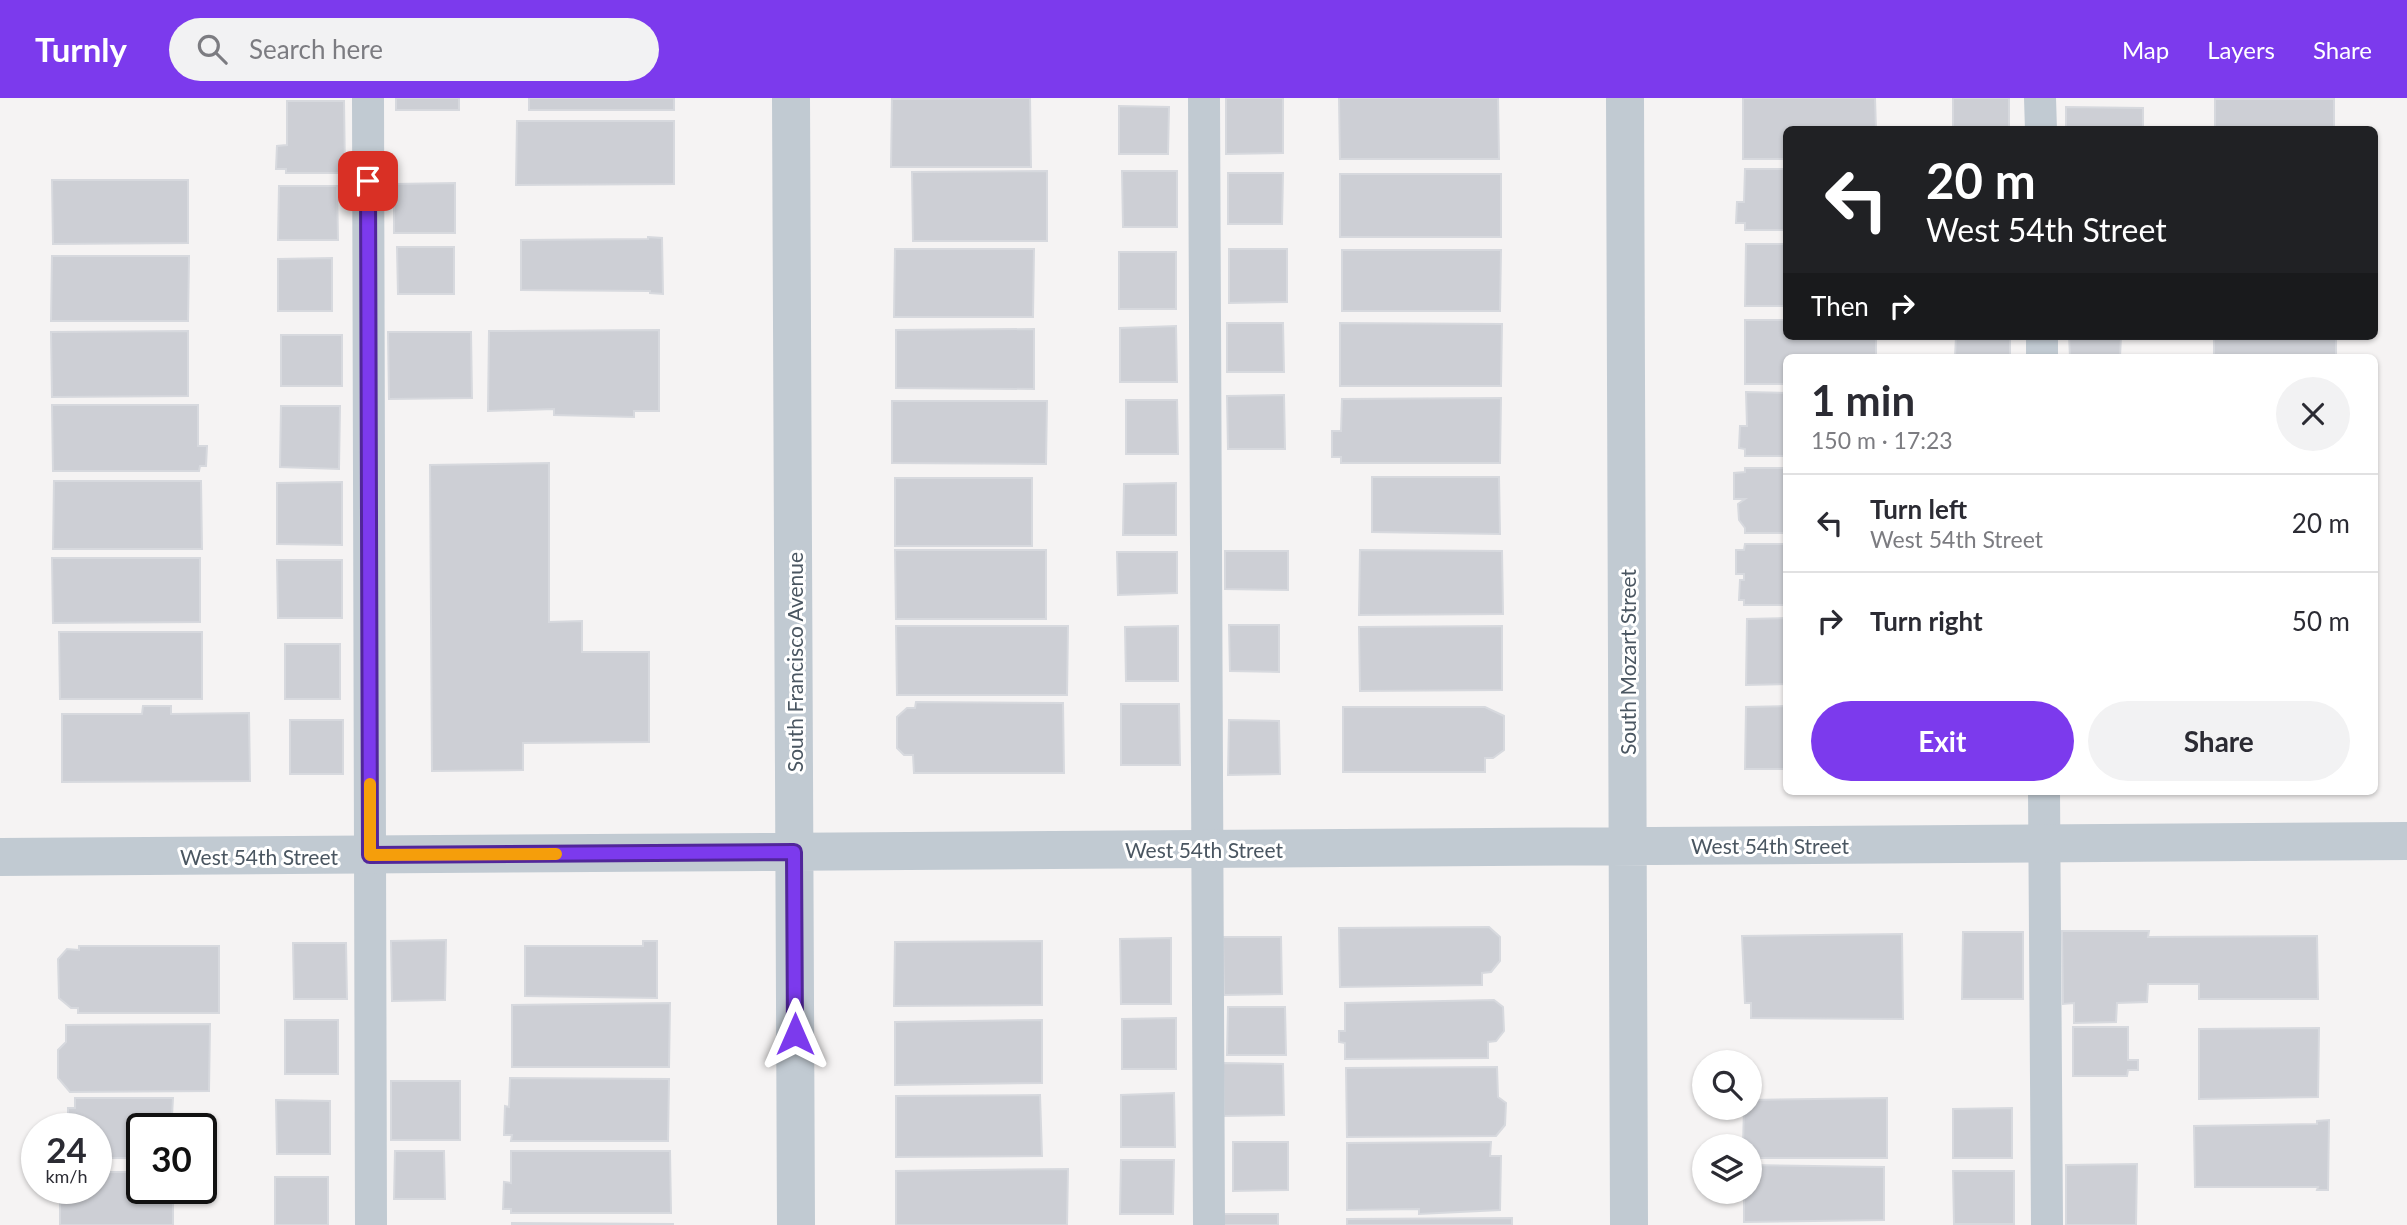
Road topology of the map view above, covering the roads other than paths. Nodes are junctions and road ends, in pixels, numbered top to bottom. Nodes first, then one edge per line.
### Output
1 (368, 98) edge
2 (791, 98) edge
3 (1204, 98) edge
4 (1625, 98) edge
5 (2040, 98) edge
6 (2040, 126) edge
7 (2044, 795) edge
8 (2407, 841) edge
9 (2044, 844) junction
10 (1628, 846) junction
11 (1208, 849) junction
12 (794, 852) junction
13 (370, 855) junction
14 (0, 857) edge
15 (372, 1225) edge
16 (796, 1225) edge
17 (1209, 1225) edge
18 (1629, 1225) edge
19 (2047, 1225) edge

1 - 13 lane
2 - 12 street, South Francisco Avenue
3 - 11 lane
4 - 10 street, South Mozart Street
5 - 6 lane
7 - 9 lane
8 - 9 street, West 54th Street
9 - 10 street, West 54th Street
9 - 19 lane
10 - 11 street, West 54th Street
10 - 18 street, South Mozart Street
11 - 12 street, West 54th Street
11 - 17 lane
12 - 13 street, West 54th Street
12 - 16 street, South Francisco Avenue
13 - 14 street, West 54th Street
13 - 15 lane

